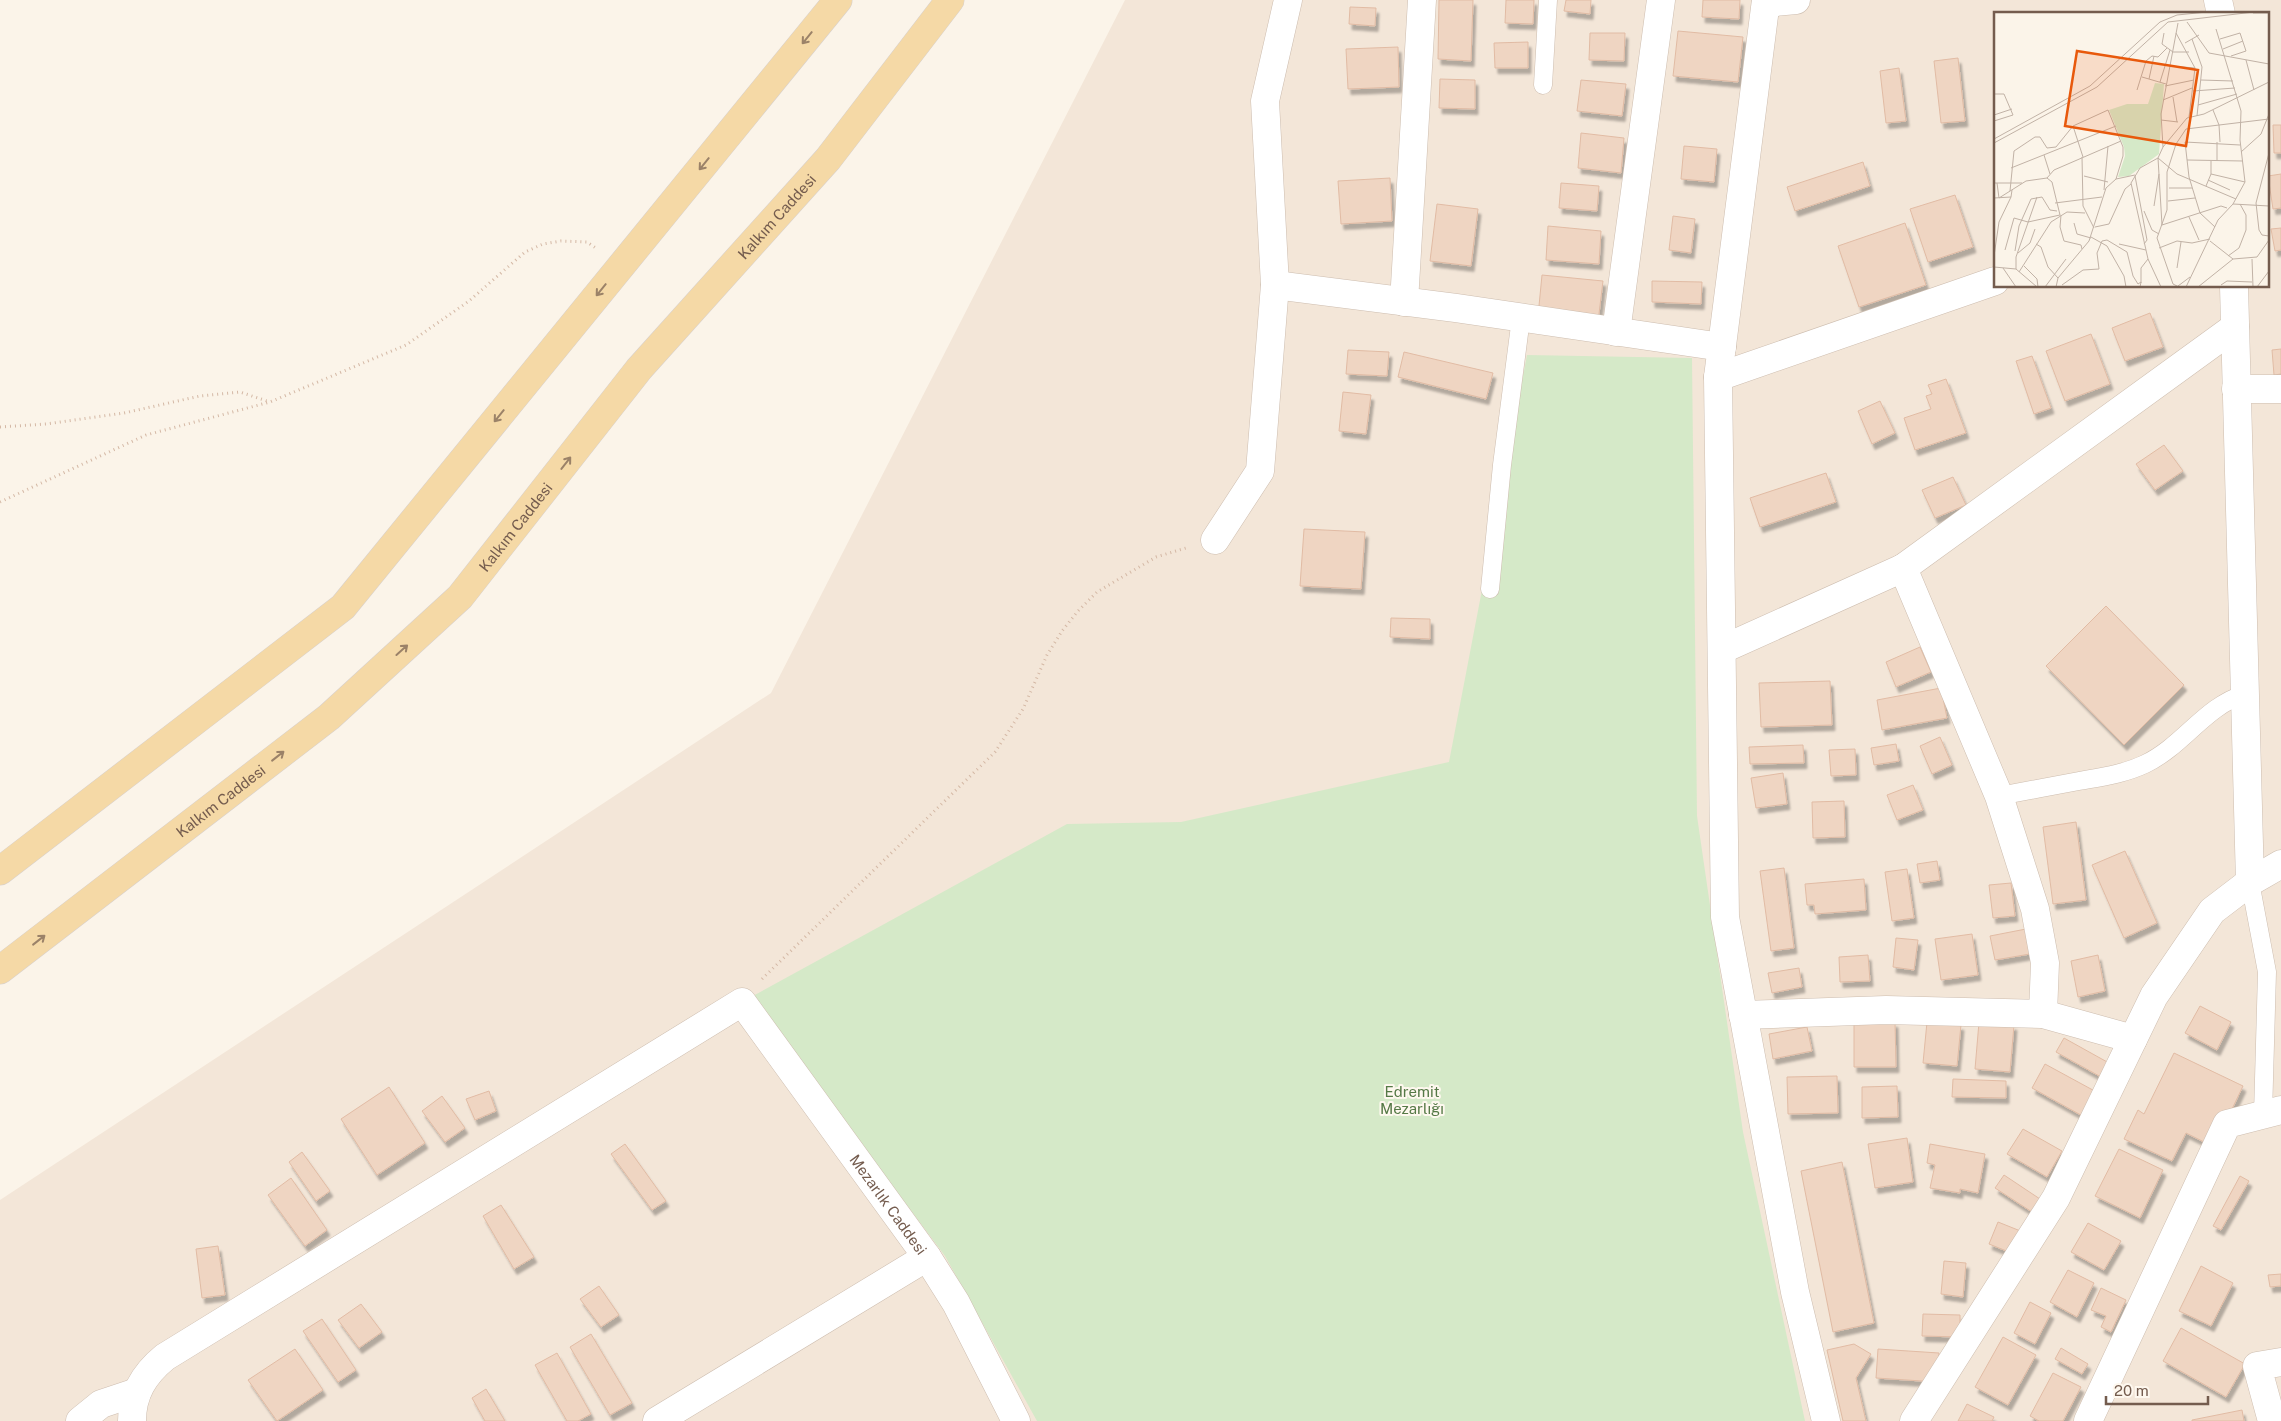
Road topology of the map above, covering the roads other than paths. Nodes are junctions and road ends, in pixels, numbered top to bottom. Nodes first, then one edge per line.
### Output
1 (838, 0) edge
2 (950, 0) edge
3 (1288, 0) edge
4 (1422, 0) edge
5 (1548, 0) edge
6 (1661, 0) edge
7 (1796, 0) edge
8 (1766, 1) edge
9 (1543, 86) dead end
10 (1994, 281) edge
11 (1275, 285) junction
12 (2234, 288) edge
13 (1404, 302) junction
14 (1521, 318) junction
15 (2235, 327) junction
16 (1616, 332) junction
17 (1722, 347) junction
18 (1718, 378) junction
19 (2236, 389) junction
20 (2281, 389) edge
21 (1215, 540) road end
22 (1902, 568) junction
23 (1490, 589) dead end
24 (1723, 649) junction
25 (2245, 694) junction
26 (1999, 796) junction
27 (2281, 864) edge
28 (0, 871) edge
29 (2250, 882) junction
30 (0, 970) edge
31 (2043, 1014) junction
32 (1743, 1015) junction
33 (2134, 1038) junction
34 (2272, 1113) edge
35 (927, 1257) junction
36 (2281, 1362) edge
37 (137, 1392) junction
38 (80, 1421) edge
39 (132, 1421) edge
40 (657, 1421) edge
41 (1016, 1421) edge
42 (1826, 1421) edge
43 (1914, 1421) edge
44 (2088, 1421) edge
45 (2272, 1421) edge

1 -> 28 main road
30 -> 2 main road, Kalkım Caddesi
3 - 11 street
4 - 13 street
5 - 9 lane
6 - 16 street
7 - 8 street
8 - 17 street
10 - 18 street
11 - 13 street
11 - 21 street
12 - 15 street
13 - 14 street
14 - 16 street
14 - 23 lane
15 - 19 street
15 - 22 street
16 - 17 street
17 - 18 street
18 - 24 street
19 - 20 street
19 - 25 street
22 - 24 street
22 - 26 street
24 - 32 street
25 - 26 lane
25 - 29 street
26 - 31 street
27 - 29 street
29 - 33 street
29 - 34 lane
31 - 32 street
31 - 33 street
32 - 42 street
33 - 43 street
34 - 44 street
35 - 37 street, Mezarlık Caddesi
35 - 40 street
35 - 41 street, Mezarlık Caddesi
36 - 45 street
37 - 38 street
37 - 39 street

